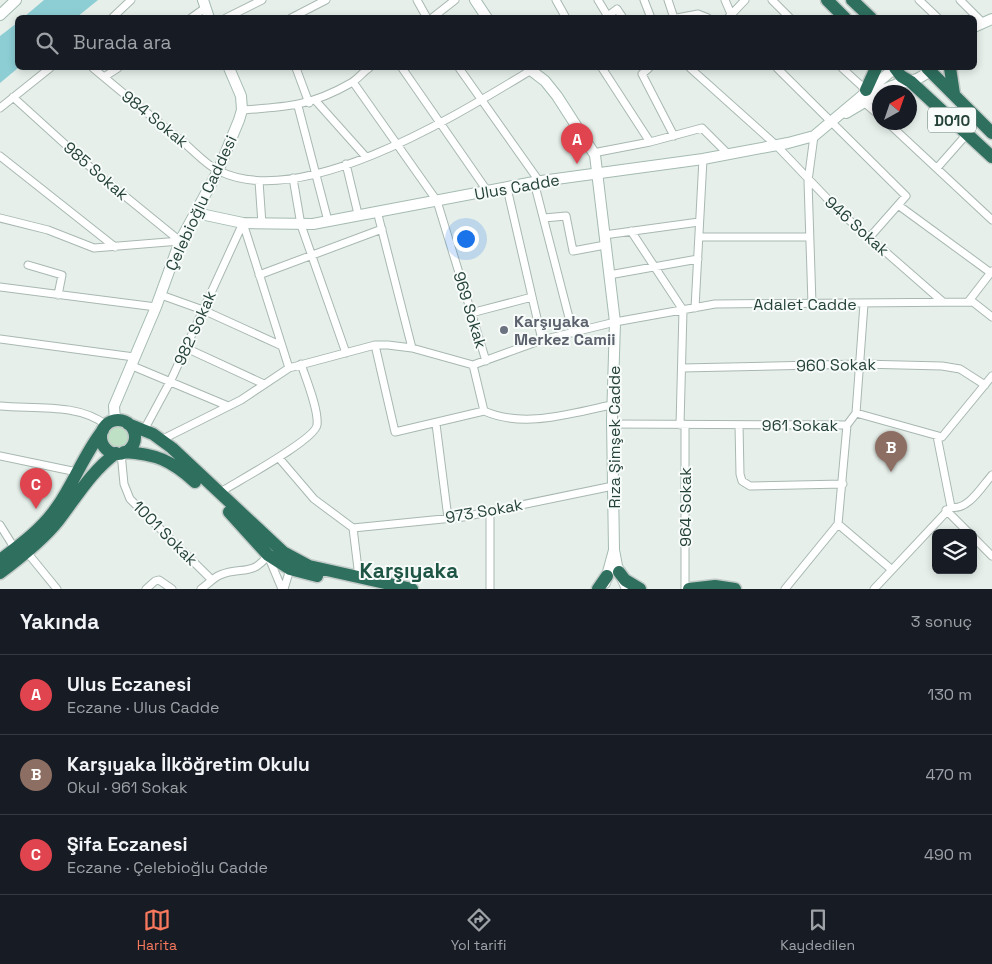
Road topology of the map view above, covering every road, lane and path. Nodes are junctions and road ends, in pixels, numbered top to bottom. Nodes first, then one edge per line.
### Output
1 (16, 0) edge
2 (131, 0) edge
3 (262, 0) edge
4 (326, 0) edge
5 (417, 0) edge
6 (455, 0) edge
7 (475, 0) edge
8 (556, 0) edge
9 (598, 0) edge
10 (644, 0) edge
11 (668, 0) edge
12 (725, 0) edge
13 (744, 0) edge
14 (772, 0) edge
15 (827, 0) edge
16 (852, 0) edge
17 (919, 0) edge
18 (961, 0) edge
19 (206, 8) edge
20 (0, 15) edge
21 (115, 15) edge
22 (196, 15) edge
23 (232, 15) edge
24 (297, 15) edge
25 (425, 15) edge
26 (436, 15) edge
27 (485, 15) edge
28 (564, 15) edge
29 (606, 15) edge
30 (607, 15) edge
31 (621, 15) edge
32 (650, 15) edge
33 (675, 15) edge
34 (730, 15) edge
35 (731, 15) edge
36 (787, 15) edge
37 (842, 15) edge
38 (868, 15) edge
39 (935, 15) edge
40 (976, 15) edge
41 (47, 70) edge
42 (95, 70) edge
43 (115, 70) edge
44 (230, 70) edge
45 (297, 70) edge
46 (364, 70) edge
47 (403, 70) edge
48 (461, 70) edge
49 (529, 70) edge
50 (534, 70) edge
51 (603, 70) edge
52 (647, 70) edge
53 (692, 70) edge
54 (779, 70) edge
55 (844, 70) edge
56 (875, 70) edge
57 (893, 70) edge
58 (896, 70) edge
59 (928, 70) edge
60 (932, 70) edge
61 (950, 70) edge
62 (104, 77) junction
63 (353, 82) junction
64 (911, 82) junction
65 (894, 85) edge
66 (954, 94) junction
67 (872, 95) edge
68 (865, 96) junction
69 (13, 97) junction
70 (480, 98) junction
71 (312, 102) junction
72 (872, 105) edge
73 (298, 106) junction
74 (0, 108) edge
75 (242, 110) junction
76 (832, 121) junction
77 (440, 122) junction
78 (896, 130) edge
79 (992, 133) edge
80 (967, 134) junction
81 (674, 136) junction
82 (814, 136) junction
83 (650, 142) junction
84 (397, 143) junction
85 (776, 145) junction
86 (593, 153) junction
87 (728, 154) junction
88 (0, 156) edge
89 (366, 156) junction
90 (992, 157) edge
91 (703, 159) junction
92 (346, 164) junction
93 (937, 168) junction
94 (218, 171) junction
95 (315, 175) junction
96 (596, 175) junction
97 (293, 178) junction
98 (808, 180) junction
99 (259, 181) junction
100 (537, 182) junction
101 (507, 188) junction
102 (488, 192) junction
103 (437, 201) junction
104 (898, 205) junction
105 (376, 211) junction
106 (196, 213) junction
107 (358, 214) junction
108 (0, 218) edge
109 (544, 218) junction
110 (992, 220) edge
111 (328, 221) junction
112 (699, 222) junction
113 (242, 223) junction
114 (262, 224) junction
115 (301, 225) junction
116 (382, 229) junction
117 (632, 231) junction
118 (809, 236) junction
119 (699, 237) junction
120 (869, 238) junction
121 (604, 240) junction
122 (180, 241) junction
123 (115, 246) junction
124 (312, 256) junction
125 (698, 259) junction
126 (28, 265) dead end
127 (655, 268) junction
128 (991, 272) edge
129 (259, 275) junction
130 (609, 275) junction
131 (0, 287) edge
132 (161, 294) junction
133 (58, 295) junction
134 (532, 297) junction
135 (943, 302) junction
136 (968, 302) junction
137 (812, 304) junction
138 (864, 304) junction
139 (156, 307) junction
140 (695, 308) junction
141 (203, 310) junction
142 (683, 310) junction
143 (471, 313) junction
144 (992, 317) edge
145 (614, 322) junction
146 (573, 333) junction
147 (0, 340) edge
148 (542, 340) junction
149 (375, 345) junction
150 (282, 346) junction
151 (186, 348) junction
152 (412, 348) junction
153 (346, 353) junction
154 (132, 361) junction
155 (486, 361) junction
156 (301, 364) junction
157 (861, 364) junction
158 (473, 365) junction
159 (289, 368) junction
160 (682, 368) junction
161 (992, 376) edge
162 (172, 380) junction
163 (264, 384) junction
164 (985, 385) junction
165 (612, 405) junction
166 (0, 406) edge
167 (228, 406) junction
168 (484, 411) junction
169 (856, 413) junction
170 (128, 424) junction
171 (436, 424) junction
172 (612, 424) junction
173 (108, 425) junction
174 (682, 425) junction
175 (739, 425) junction
176 (847, 425) junction
177 (144, 430) junction
178 (937, 436) junction
179 (161, 440) junction
180 (120, 453) junction
181 (0, 456) edge
182 (279, 458) junction
183 (77, 472) junction
184 (992, 474) edge
185 (843, 484) junction
186 (613, 486) junction
187 (219, 493) junction
188 (949, 508) junction
189 (490, 511) junction
190 (448, 518) junction
191 (838, 524) junction
192 (0, 525) edge
193 (353, 528) junction
194 (966, 529) edge
195 (977, 541) edge
196 (20, 550) junction
197 (268, 555) junction
198 (992, 556) edge
199 (0, 560) edge
200 (290, 569) junction
201 (891, 569) junction
202 (0, 573) edge
203 (613, 574) junction
204 (359, 577) junction
205 (212, 580) junction
206 (57, 589) edge
207 (146, 589) edge
208 (172, 589) edge
209 (201, 589) edge
210 (283, 589) edge
211 (377, 589) edge
212 (412, 589) edge
213 (490, 589) edge
214 (598, 589) edge
215 (604, 589) edge
216 (627, 589) edge
217 (640, 589) edge
218 (687, 589) edge
219 (735, 589) edge
220 (785, 589) edge
221 (874, 589) edge

1 - 20 street
2 - 21 street
3 - 23 street
4 - 24 street
5 - 25 street
6 - 26 street
7 - 27 street
8 - 28 street
9 - 29 street
10 - 32 street
11 - 33 street
12 - 34 street
13 - 35 street
14 - 36 street
15 - 37 highway
16 - 38 highway
17 - 39 street
18 - 40 street
19 - 22 street
30 - 31 street
41 - 69 street
42 - 62 street, 984 Sokak
43 - 62 street
44 - 75 street
45 - 71 street
46 - 63 street
47 - 77 street
48 - 70 street
49 - 70 street
50 - 86 street
51 - 83 street
52 - 81 street
53 - 85 street, 946 Sokak
54 - 76 street
55 - 68 street
56 - 68 highway
57 - 68 street, Ulus Cadde
58 - 64 highway, D010
59 - 64 street, Ulus Cadde
60 - 66 highway, D010
61 - 66 highway
62 - 94 street, 984 Sokak
63 - 71 street
63 - 84 street, 969 Sokak
64 - 65 street, Ulus Cadde
64 - 80 highway, D010
66 - 79 highway, D010
67 - 68 street, Ulus Cadde
68 - 72 street
68 - 76 street, Ulus Cadde
69 - 74 street
69 - 122 street, 985 Sokak
70 - 77 street
70 - 100 street
71 - 73 street
71 - 89 street
73 - 75 street
73 - 95 street
75 - 94 street, Çelebioğlu Caddesi
76 - 82 street, Ulus Cadde
76 - 104 street
77 - 84 street
77 - 102 street
78 - 93 street
80 - 90 highway, D010
80 - 93 street
81 - 83 street
81 - 87 street
82 - 85 street, Ulus Cadde
82 - 98 street
83 - 86 street
84 - 89 street
84 - 103 street, 969 Sokak
85 - 87 street, Ulus Cadde
85 - 98 street, 946 Sokak
86 - 96 street, Rıza Şimşek Cadde
87 - 91 street, Ulus Cadde
88 - 123 street
89 - 92 street
91 - 96 street, Ulus Cadde
91 - 112 street
92 - 95 street
92 - 107 street
93 - 110 street
94 - 99 street
94 - 106 street, Çelebioğlu Caddesi
95 - 97 street
95 - 111 street
96 - 100 street, Ulus Cadde
96 - 121 street, Rıza Şimşek Cadde
97 - 99 street
97 - 115 street
98 - 118 street
98 - 120 street, 946 Sokak
99 - 114 street
100 - 101 street, Ulus Cadde
100 - 109 street
101 - 102 street, Ulus Cadde
101 - 134 street
102 - 103 street, Ulus Cadde
103 - 105 street, Ulus Cadde
103 - 143 street, 969 Sokak
104 - 120 street
104 - 128 street
105 - 107 street, Ulus Cadde
105 - 116 street
106 - 113 street, Ulus Cadde
106 - 122 street, Çelebioğlu Caddesi
107 - 111 street, Ulus Cadde
108 - 123 street
109 - 121 street
109 - 146 street
111 - 115 street, Ulus Cadde
112 - 117 street
112 - 119 street
113 - 114 street, Ulus Cadde
113 - 129 street
113 - 141 street, 982 Sokak
114 - 115 street, Ulus Cadde
115 - 124 street
116 - 124 street
116 - 152 street
117 - 121 street
117 - 127 street
118 - 119 street
118 - 137 street
119 - 125 street
120 - 135 street, 946 Sokak
121 - 130 street, Rıza Şimşek Cadde
122 - 123 street
122 - 132 street, Çelebioğlu Caddesi
124 - 129 street
124 - 153 street
125 - 127 street
125 - 140 street
126 - 133 street
127 - 130 street
127 - 142 street
128 - 136 street
129 - 150 street
130 - 145 street, Rıza Şimşek Cadde
131 - 133 street
132 - 139 street, Çelebioğlu Caddesi
132 - 141 street
133 - 139 street
134 - 143 street
134 - 148 street
135 - 136 street, Adalet Cadde
135 - 138 street, Adalet Cadde
136 - 144 street
137 - 138 street, Adalet Cadde
137 - 140 street, Adalet Cadde
138 - 157 street
139 - 154 street, Çelebioğlu Caddesi
140 - 142 street, Adalet Cadde
141 - 150 street
141 - 151 street, 982 Sokak
142 - 145 street, Adalet Cadde
142 - 160 street, 964 Sokak
143 - 155 street, 969 Sokak
145 - 146 street, Adalet Cadde
145 - 165 street, Rıza Şimşek Cadde
146 - 148 street, Adalet Cadde
147 - 154 street
148 - 155 street, Adalet Cadde
149 - 152 street
149 - 153 street
149 - 171 street
150 - 159 street
151 - 162 street, 982 Sokak
151 - 163 street
152 - 158 street
153 - 156 street
154 - 162 street
154 - 173 street, Çelebioğlu Caddesi
155 - 158 street, Adalet Cadde
156 - 159 street
156 - 182 street
157 - 160 street, 960 Sokak
157 - 164 street, 960 Sokak
157 - 169 street
158 - 168 street
159 - 163 street
160 - 174 street, 964 Sokak
161 - 164 street
162 - 167 street
162 - 177 street, 982 Sokak
163 - 167 street
164 - 178 street
165 - 168 street
165 - 172 street, Rıza Şimşek Cadde
166 - 173 street
167 - 179 street
168 - 171 street
169 - 176 street, 961 Sokak
169 - 178 street, 961 Sokak
170 - 173 highway
170 - 177 highway
170 - 180 highway
171 - 190 street
172 - 174 street, 961 Sokak
172 - 186 street, Rıza Şimşek Cadde
173 - 180 highway
173 - 183 highway
174 - 175 street, 961 Sokak
174 - 218 street, 964 Sokak
175 - 176 street, 961 Sokak
175 - 185 street
176 - 185 street
177 - 179 highway
178 - 188 street
179 - 187 highway
180 - 196 highway
180 - 197 highway
180 - 205 street, 1001 Sokak
181 - 183 street
182 - 187 street
182 - 193 street
183 - 196 highway
184 - 188 street
185 - 191 street
186 - 189 street, 973 Sokak
186 - 203 street, Rıza Şimşek Cadde
187 - 204 highway
188 - 194 street
188 - 201 street
189 - 190 street, 973 Sokak
189 - 213 street
190 - 193 street, 973 Sokak
191 - 201 street
191 - 220 street
192 - 196 street
193 - 204 street
195 - 198 street
196 - 199 highway
196 - 202 highway
196 - 206 street
197 - 200 highway
197 - 205 street
197 - 210 street
200 - 210 street
200 - 211 highway
201 - 221 street
203 - 214 highway
203 - 215 street, Rıza Şimşek Cadde
203 - 216 street, Rıza Şimşek Cadde
203 - 217 highway
204 - 212 highway
205 - 209 street
207 - 208 street
218 - 219 highway

